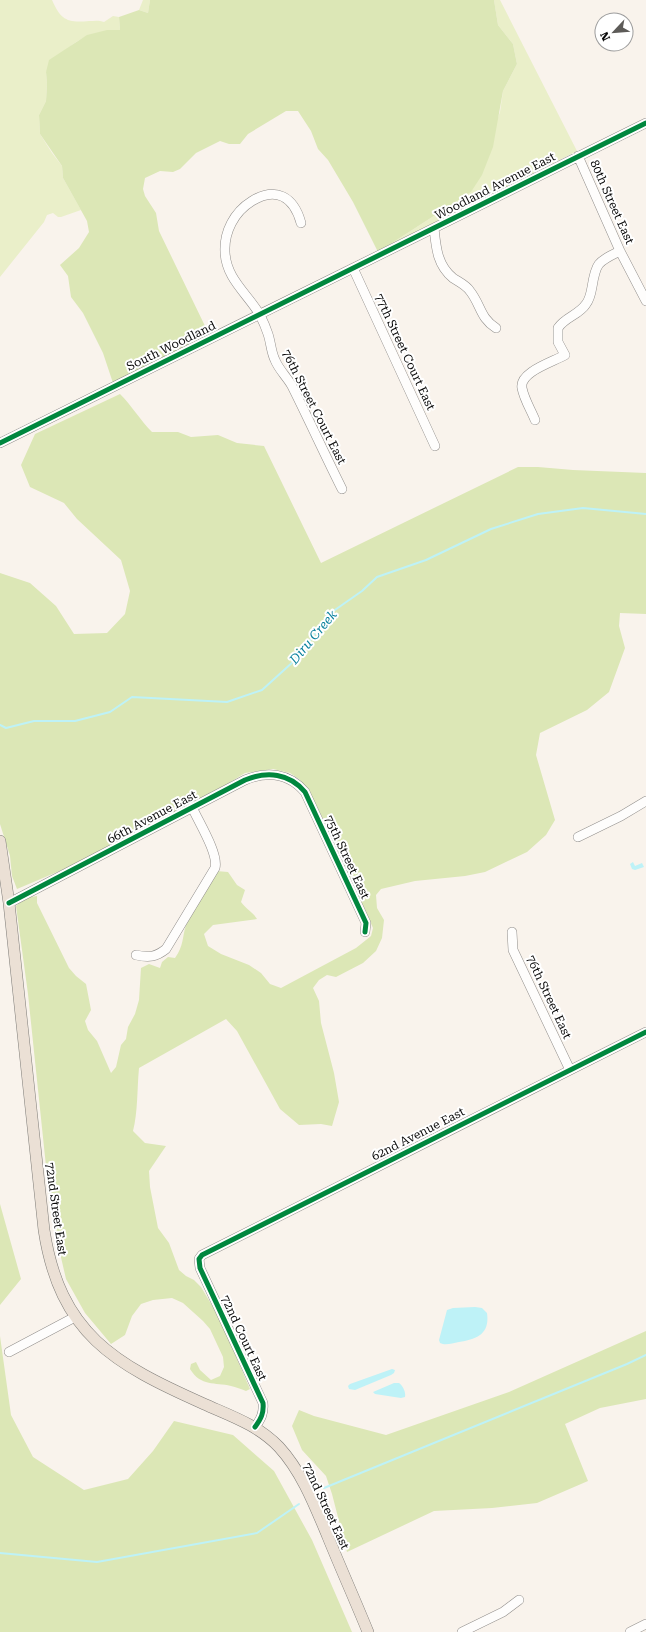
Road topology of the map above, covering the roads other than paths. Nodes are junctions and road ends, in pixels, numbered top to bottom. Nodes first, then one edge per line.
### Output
1 (646, 122) edge
2 (578, 156) junction
3 (301, 223) dead end
4 (434, 228) junction
5 (620, 251) junction
6 (352, 268) junction
7 (646, 301) edge
8 (259, 314) junction
9 (496, 328) dead end
10 (535, 420) dead end
11 (0, 443) edge
12 (435, 446) dead end
13 (342, 489) dead end
14 (305, 792) joint
15 (646, 801) edge
16 (192, 807) junction
17 (578, 837) dead end
18 (0, 841) edge
19 (9, 903) junction
20 (365, 932) dead end
21 (512, 932) dead end
22 (136, 955) dead end
23 (646, 1032) edge
24 (570, 1070) junction
25 (200, 1257) joint
26 (75, 1317) junction
27 (9, 1352) dead end
28 (254, 1427) junction
29 (519, 1600) dead end
30 (646, 1624) edge
31 (368, 1632) edge
32 (462, 1632) edge
33 (630, 1632) edge

1 - 2 street, Woodland Avenue East
2 - 4 street, Woodland Avenue East
2 - 5 street, 80th Street East
3 - 8 street, 76th Street Court East
4 - 6 street, Woodland Avenue East
4 - 9 street
5 - 7 street, 80th Street East
5 - 10 street
6 - 8 street, South Woodland
6 - 12 street, 77th Street Court East
8 - 11 street, South Woodland
8 - 13 street, 76th Street Court East
14 - 16 street, 66th Avenue East
14 - 20 street, 75th Street East
15 - 17 street
16 - 19 street, 66th Avenue East
16 - 22 street
18 - 19 main road, 72nd Street East
19 - 26 main road, 72nd Street East
21 - 24 street, 76th Street East
23 - 24 street, 62nd Avenue East
24 - 25 street, 62nd Avenue East
25 - 28 street, 72nd Court East
26 - 27 street
26 - 28 main road, 72nd Street East
28 - 31 main road, 72nd Street East
29 - 32 street
30 - 33 street

